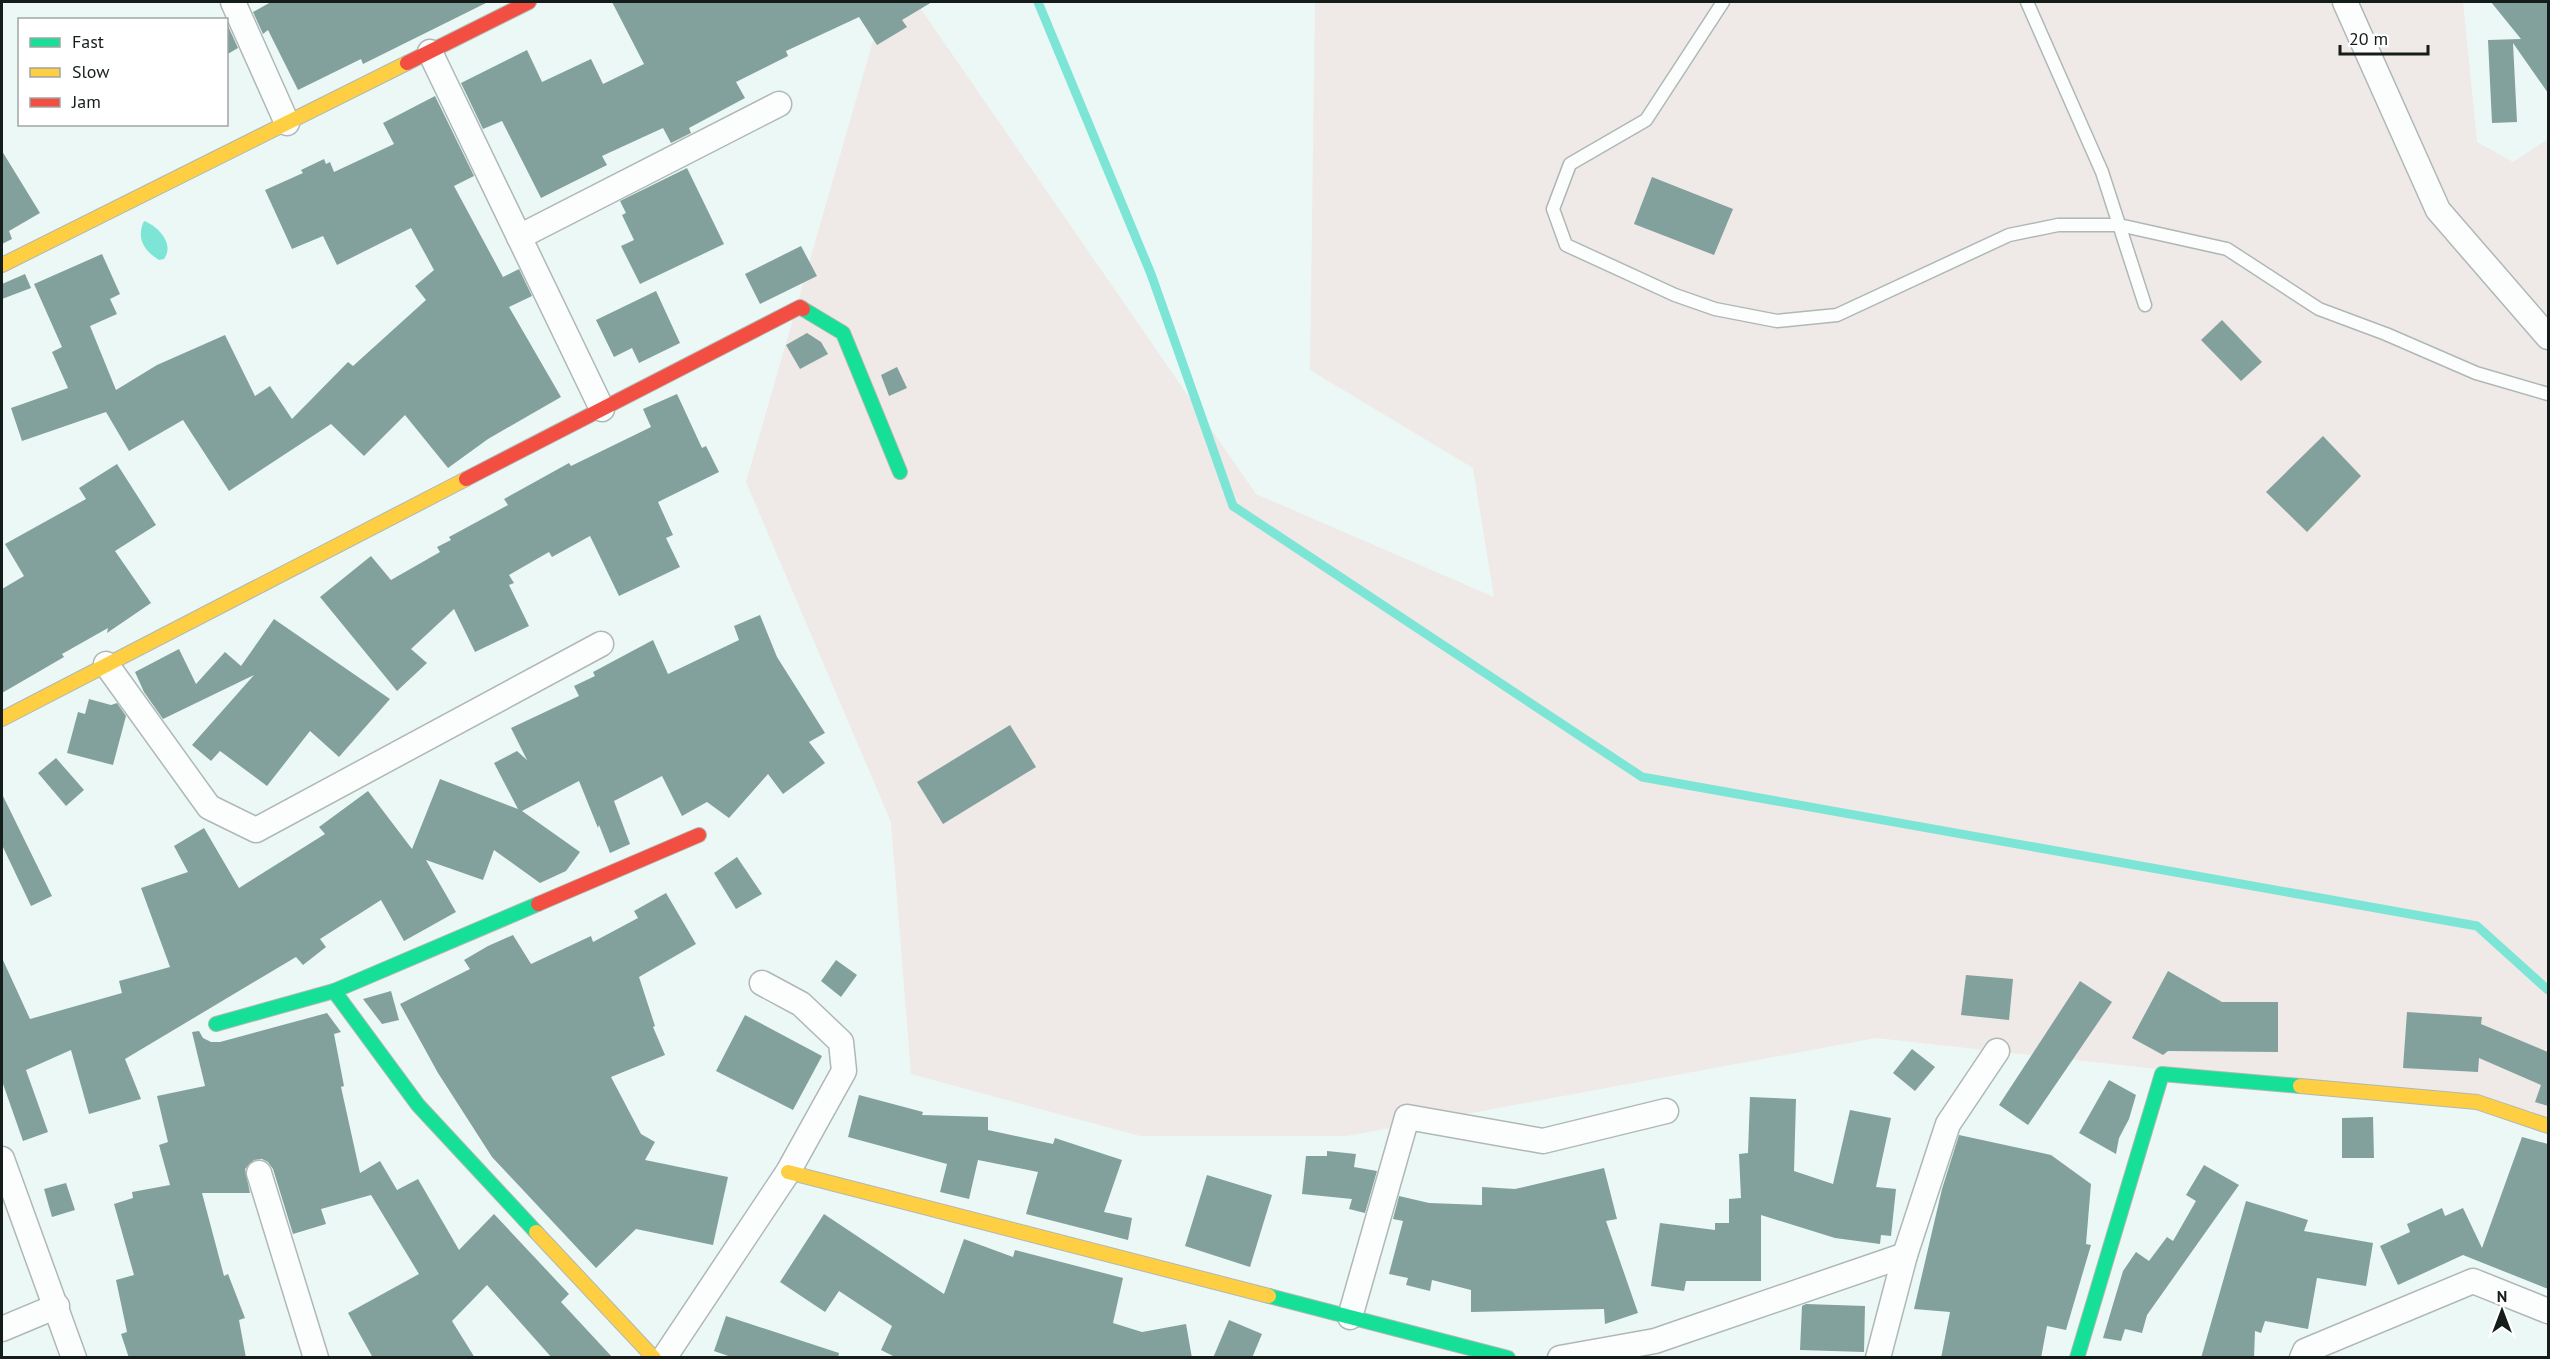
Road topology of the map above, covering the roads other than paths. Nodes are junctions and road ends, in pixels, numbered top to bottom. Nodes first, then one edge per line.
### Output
1 (233, 2) edge
2 (529, 2) edge
3 (1723, 2) edge
4 (2027, 2) edge
5 (2345, 2) edge
6 (430, 52) junction
7 (778, 104) dead end
8 (287, 123) junction
9 (2119, 225) junction
10 (519, 237) junction
11 (2, 265) edge
12 (2145, 305) dead end
13 (2548, 337) edge
14 (2548, 394) edge
15 (602, 409) junction
16 (900, 471) dead end
17 (601, 644) dead end
18 (106, 664) junction
19 (2, 719) edge
20 (699, 835) dead end
21 (762, 983) dead end
22 (334, 991) junction
23 (216, 1024) dead end
24 (1997, 1051) dead end
25 (1666, 1111) dead end
26 (2548, 1126) edge
27 (2, 1159) edge
28 (788, 1172) junction
29 (259, 1173) dead end
30 (1905, 1255) junction
31 (57, 1306) junction
32 (2548, 1311) edge
33 (1350, 1317) junction
34 (2, 1329) edge
35 (74, 1358) edge
36 (316, 1358) edge
37 (654, 1358) edge
38 (664, 1358) edge
39 (1508, 1358) edge
40 (1560, 1358) edge
41 (1878, 1358) edge
42 (2077, 1358) edge
43 (2302, 1358) edge

1 - 8 street
2 - 6 street
3 - 9 lane
4 - 9 lane
5 - 13 street
6 - 8 street
6 - 10 street
7 - 10 street
8 - 11 street
9 - 12 lane
9 - 14 lane
10 - 15 street
15 - 16 street
15 - 18 street
17 - 18 street
18 - 19 street
20 - 22 street
21 - 28 street
22 - 23 street
22 - 37 street
24 - 30 street
25 - 33 street
26 - 42 street
27 - 31 street
28 - 33 street
28 - 38 street
29 - 36 street
30 - 40 street
30 - 41 street
31 - 34 street
31 - 35 street
32 - 43 street
33 - 39 street

